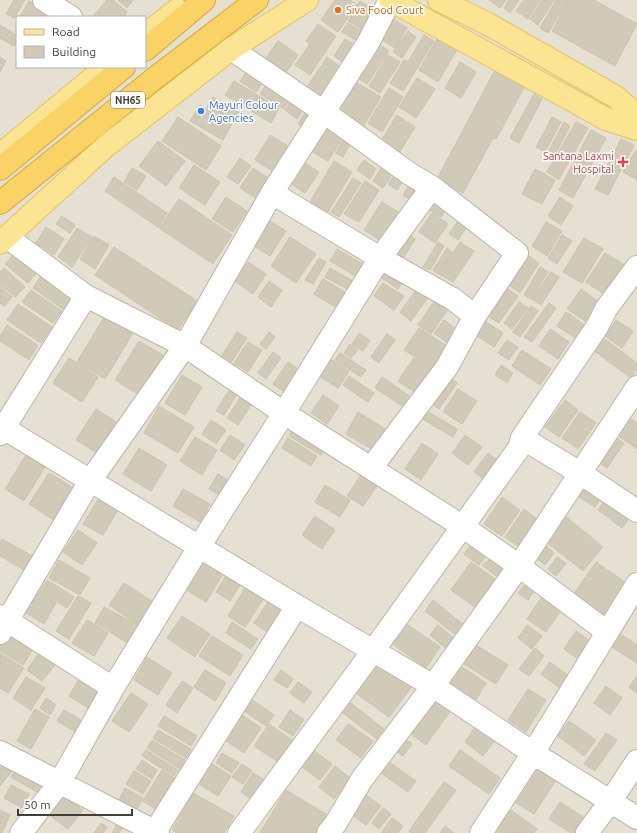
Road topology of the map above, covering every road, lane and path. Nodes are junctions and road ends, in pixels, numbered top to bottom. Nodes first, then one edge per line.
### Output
1 (44, 0) edge
2 (189, 0) edge
3 (204, 0) edge
4 (257, 0) edge
5 (307, 0) edge
6 (390, 0) edge
7 (439, 0) edge
8 (70, 16) edge
9 (146, 34) edge
10 (146, 49) edge
11 (231, 49) junction
12 (105, 68) edge
13 (123, 68) edge
14 (324, 112) junction
15 (637, 116) edge
16 (637, 129) edge
17 (0, 155) edge
18 (0, 169) edge
19 (432, 187) junction
20 (272, 193) junction
21 (0, 202) edge
22 (4, 240) edge
23 (380, 258) junction
24 (637, 267) edge
25 (86, 296) junction
26 (475, 316) junction
27 (185, 346) junction
28 (637, 386) edge
29 (284, 413) junction
30 (1, 430) edge
31 (522, 438) junction
32 (372, 468) junction
33 (580, 473) junction
34 (90, 481) junction
35 (637, 511) edge
36 (462, 526) junction
37 (199, 547) junction
38 (519, 566) junction
39 (637, 584) edge
40 (297, 606) junction
41 (3, 624) edge
42 (607, 632) junction
43 (373, 651) junction
44 (433, 686) junction
45 (113, 688) junction
46 (0, 752) edge
47 (533, 753) junction
48 (637, 761) edge
49 (60, 782) junction
50 (610, 802) junction
51 (637, 818) edge
52 (21, 833) edge
53 (156, 833) edge
54 (239, 833) edge
55 (328, 833) edge
56 (481, 833) edge
57 (587, 833) edge

1 - 8 street
2 - 9 main road
3 - 10 highway
4 - 21 highway, NH65
5 - 11 main road
6 - 14 street
6 - 16 main road
7 - 15 main road
11 - 14 street
11 - 22 main road
12 - 17 main road
13 - 18 highway, NH65
14 - 19 street
14 - 20 street
19 - 23 street
19 - 26 street
20 - 23 street
20 - 27 street
22 - 25 street
23 - 26 street
23 - 29 street
24 - 31 street
25 - 27 street
25 - 30 street
26 - 32 street
27 - 29 street
27 - 34 street
28 - 33 street
29 - 32 street
29 - 37 street
30 - 34 street
31 - 33 street
31 - 36 street
32 - 36 street
33 - 35 street
33 - 38 street
34 - 37 street
34 - 41 street
36 - 38 street
36 - 43 street
37 - 40 street
37 - 45 street
38 - 42 street
38 - 44 street
39 - 42 street
40 - 43 street
40 - 53 street
41 - 45 street
42 - 47 street
43 - 44 street
43 - 54 street
44 - 47 street
44 - 55 street
45 - 49 street
46 - 49 street
47 - 50 street
47 - 56 street
48 - 50 street
49 - 52 street
49 - 53 street
50 - 51 street
50 - 57 street

